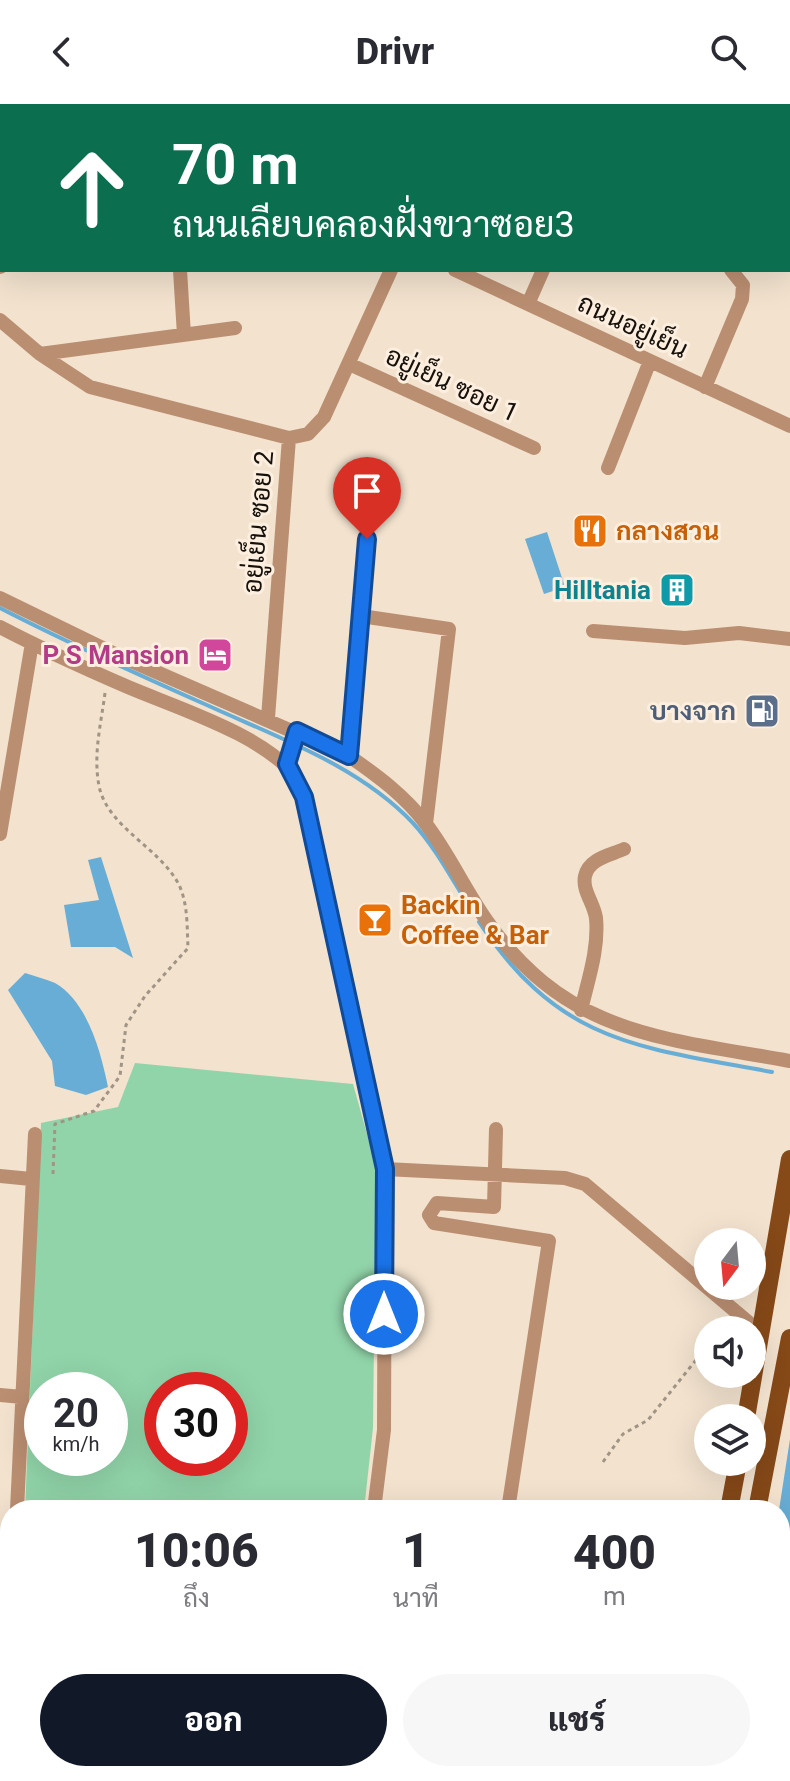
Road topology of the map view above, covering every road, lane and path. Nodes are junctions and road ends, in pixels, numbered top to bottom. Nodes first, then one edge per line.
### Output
1 (180, 272) edge
2 (390, 272) edge
3 (459, 272) edge
4 (542, 272) edge
5 (733, 272) edge
6 (528, 304) junction
7 (0, 320) edge
8 (235, 328) dead end
9 (184, 335) junction
10 (40, 354) junction
11 (650, 361) junction
12 (349, 364) junction
13 (705, 387) junction
14 (790, 426) edge
15 (289, 438) junction
16 (534, 448) dead end
17 (608, 468) dead end
18 (367, 539) dead end
19 (0, 598) edge
20 (361, 616) junction
21 (0, 627) edge
22 (593, 631) dead end
23 (790, 639) edge
24 (32, 643) junction
25 (107, 678) junction
26 (268, 718) junction
27 (297, 731) junction
28 (349, 756) junction
29 (287, 764) junction
30 (426, 824) junction
31 (0, 834) edge
32 (624, 849) dead end
33 (581, 1010) junction
34 (790, 1061) edge
35 (496, 1129) dead end
36 (35, 1134) dead end
37 (790, 1159) edge
38 (385, 1169) junction
39 (53, 1174) dead end
40 (495, 1175) junction
41 (0, 1176) edge
42 (31, 1179) junction
43 (790, 1257) edge
44 (765, 1309) junction
45 (741, 1316) edge
46 (764, 1316) edge
47 (789, 1349) edge
48 (694, 1362) edge
49 (752, 1388) edge
50 (751, 1391) junction
51 (0, 1395) edge
52 (22, 1397) junction
53 (777, 1398) junction
54 (749, 1404) edge
55 (603, 1462) dead end
56 (735, 1476) edge
57 (17, 1500) edge
58 (375, 1500) edge
59 (510, 1500) edge
60 (731, 1500) edge
61 (759, 1500) edge

1 - 9 street
2 - 12 street, อยู่เย็น ซอย 2
3 - 6 street, ถนนอยู่เย็น
4 - 6 street
5 - 13 street
6 - 11 street, ถนนอยู่เย็น
7 - 10 street
8 - 9 street
9 - 10 street
10 - 15 street
11 - 13 street, ถนนอยู่เย็น
11 - 17 street
12 - 15 street, อยู่เย็น ซอย 2
12 - 16 street, อยู่เย็น ซอย 1
13 - 14 street, ถนนอยู่เย็น
15 - 26 street, อยู่เย็น ซอย 2
18 - 20 street
19 - 26 street
20 - 28 street
20 - 30 street
21 - 24 street
22 - 23 street
24 - 25 street
24 - 31 street
25 - 29 street
25 - 39 path
26 - 27 street
27 - 28 street
27 - 29 street
28 - 30 street
29 - 38 street
30 - 33 street
32 - 33 street
33 - 34 street
35 - 40 street
36 - 42 street
37 - 44 main road
38 - 40 street
38 - 58 street
40 - 45 street
40 - 59 street
41 - 42 street
42 - 52 street
43 - 44 main road
44 - 46 main road
47 - 53 main road
48 - 55 path
49 - 50 main road
50 - 53 main road
50 - 54 main road
51 - 52 street
52 - 57 street
53 - 61 main road
56 - 60 main road

